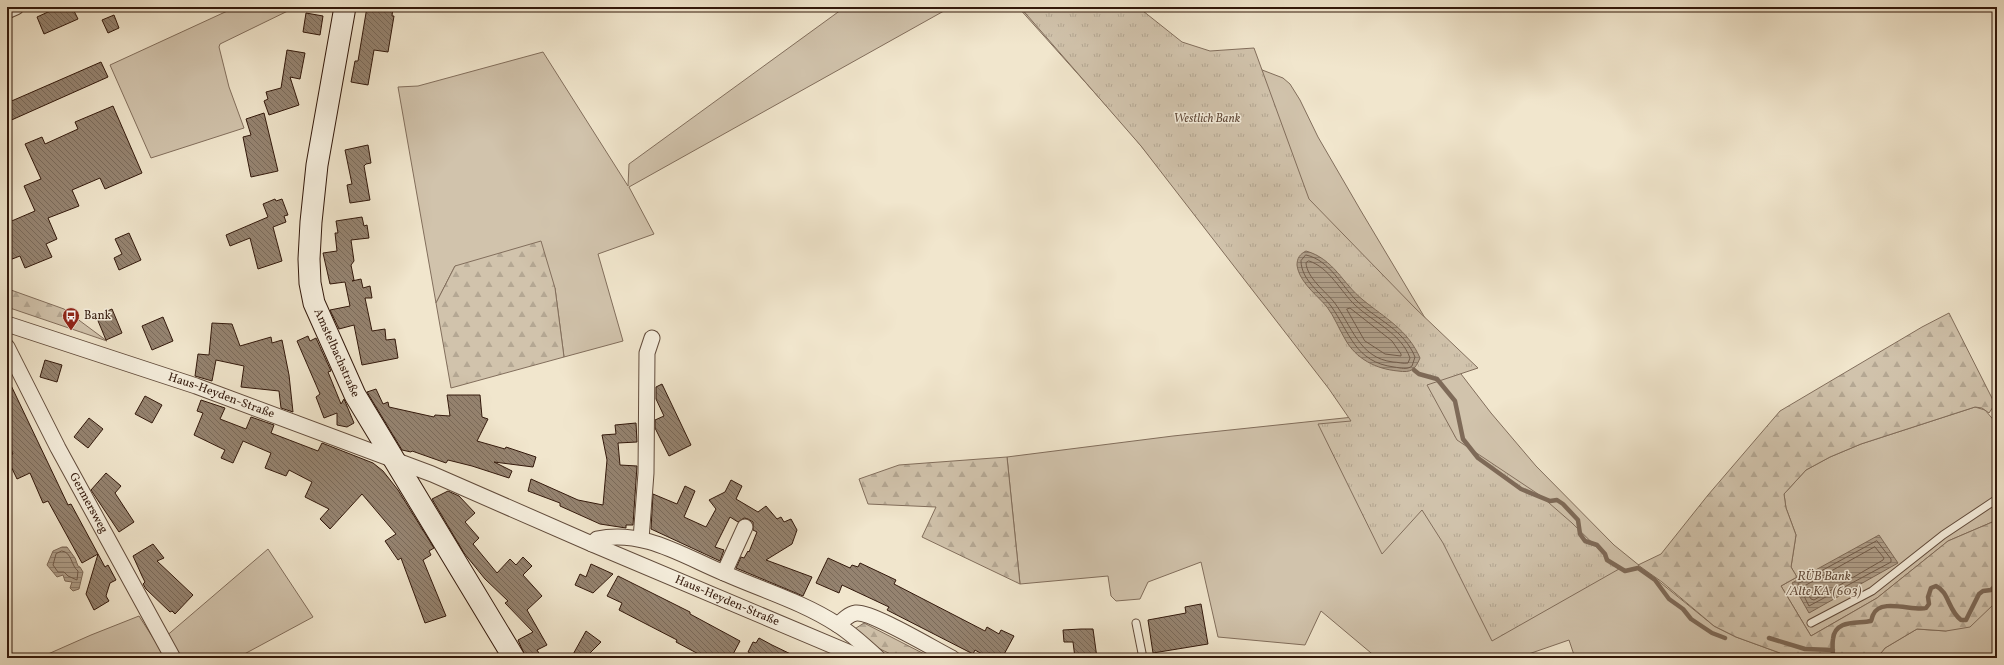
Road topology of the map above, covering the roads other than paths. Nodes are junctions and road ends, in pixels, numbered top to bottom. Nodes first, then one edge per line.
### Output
1 (16, 7) edge
2 (345, 7) edge
3 (7, 11) edge
4 (7, 324) edge
5 (652, 338) dead end
6 (7, 347) edge
7 (393, 460) junction
8 (432, 474) junction
9 (413, 493) junction
10 (1997, 500) edge
11 (745, 527) dead end
12 (641, 539) junction
13 (592, 544) junction
14 (724, 574) junction
15 (1136, 623) dead end
16 (1811, 624) dead end
17 (838, 625) junction
18 (173, 658) edge
19 (514, 658) edge
20 (862, 658) edge
21 (878, 658) edge
22 (952, 658) edge
23 (1142, 658) edge

1 - 3 street
2 - 7 street, Amstelbachstraße
4 - 7 street, Haus-Heyden-Straße
5 - 12 street
6 - 18 street, Germersweg
7 - 8 street, Haus-Heyden-Straße
7 - 9 street, Amstelbachstraße
8 - 9 street
8 - 13 street, Haus-Heyden-Straße
9 - 19 street, Amstelbachstraße
10 - 16 lane
11 - 14 street, Haus-Heyden-Straße
12 - 13 street, Haus-Heyden-Straße
12 - 14 street, Haus-Heyden-Straße
13 - 20 street, Haus-Heyden-Straße
14 - 17 street, Haus-Heyden-Straße
15 - 23 lane
17 - 21 street, Haus-Heyden-Straße
17 - 22 street

